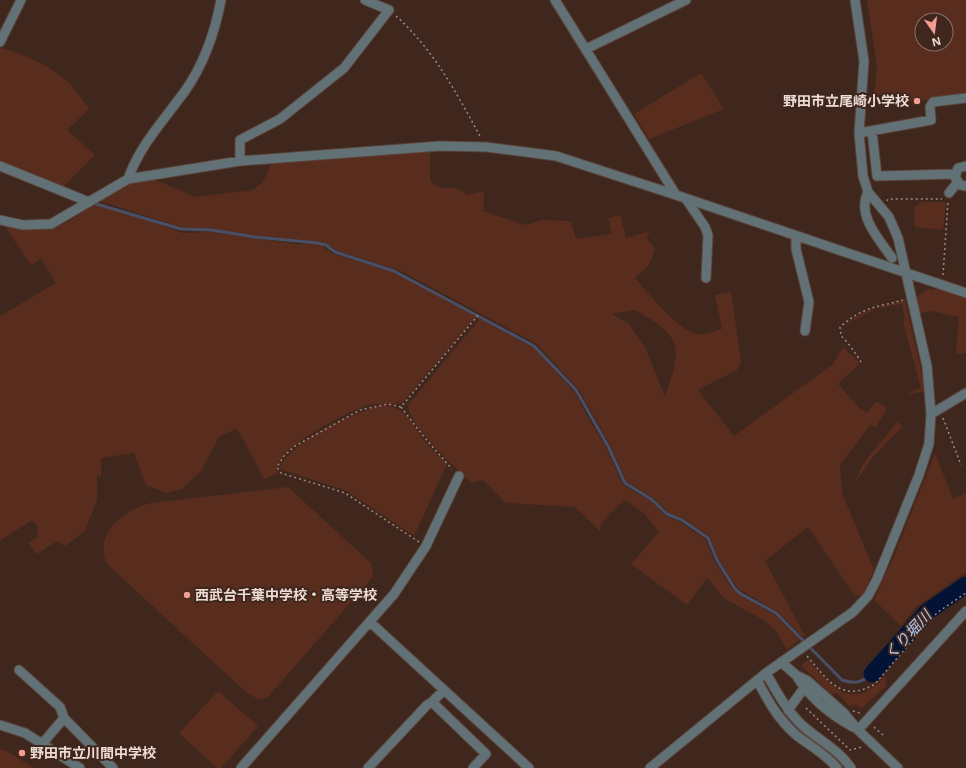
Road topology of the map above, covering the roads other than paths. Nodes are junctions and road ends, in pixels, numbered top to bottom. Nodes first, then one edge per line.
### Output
1 (21, 0) edge
2 (221, 0) edge
3 (365, 0) edge
4 (555, 0) edge
5 (686, 0) edge
6 (855, 0) edge
7 (0, 42) edge
8 (586, 49) junction
9 (966, 98) edge
10 (872, 131) junction
11 (859, 133) junction
12 (240, 161) junction
13 (0, 166) edge
14 (966, 166) edge
15 (128, 178) junction
16 (959, 181) edge
17 (868, 192) junction
18 (949, 194) dead end
19 (676, 195) junction
20 (686, 199) junction
21 (89, 202) junction
22 (0, 220) edge
23 (796, 236) junction
24 (892, 258) dead end
25 (905, 273) junction
26 (706, 278) dead end
27 (966, 293) edge
28 (805, 331) dead end
29 (966, 393) edge
30 (931, 414) junction
31 (459, 476) road end
32 (966, 611) edge
33 (370, 622) junction
34 (781, 662) junction
35 (19, 670) dead end
36 (766, 673) junction
37 (757, 680) junction
38 (806, 685) junction
39 (444, 690) junction
40 (432, 702) junction
41 (788, 710) junction
42 (64, 718) junction
43 (0, 725) edge
44 (858, 730) junction
45 (42, 744) junction
46 (80, 768) edge
47 (113, 768) edge
48 (241, 768) edge
49 (368, 768) edge
50 (473, 768) edge
51 (529, 768) edge
52 (650, 768) edge
53 (836, 768) edge
54 (851, 768) edge
55 (898, 768) edge

1 - 7 street
2 - 15 street
3 - 12 street
4 - 8 street
5 - 8 street
6 - 11 street
8 - 19 street
9 - 10 street
10 - 11 street
10 - 16 street
11 - 17 street
12 - 15 street
12 - 19 street
13 - 21 street
14 - 16 street
15 - 21 street
16 - 18 street
17 - 24 street
17 - 25 street
19 - 20 street
20 - 23 street
20 - 26 street
21 - 22 street
23 - 25 street
23 - 28 street
25 - 27 street
25 - 30 street
29 - 30 street
30 - 34 street
31 - 33 street
32 - 44 street
33 - 39 street
33 - 48 street
34 - 36 street
34 - 38 street
35 - 42 street
36 - 37 street
36 - 41 street
37 - 52 street
37 - 53 street
38 - 41 street
38 - 44 street
39 - 40 street
39 - 51 street
40 - 49 street
40 - 50 street
41 - 54 street
42 - 45 street
42 - 47 street
43 - 45 street
44 - 55 street
45 - 46 street

